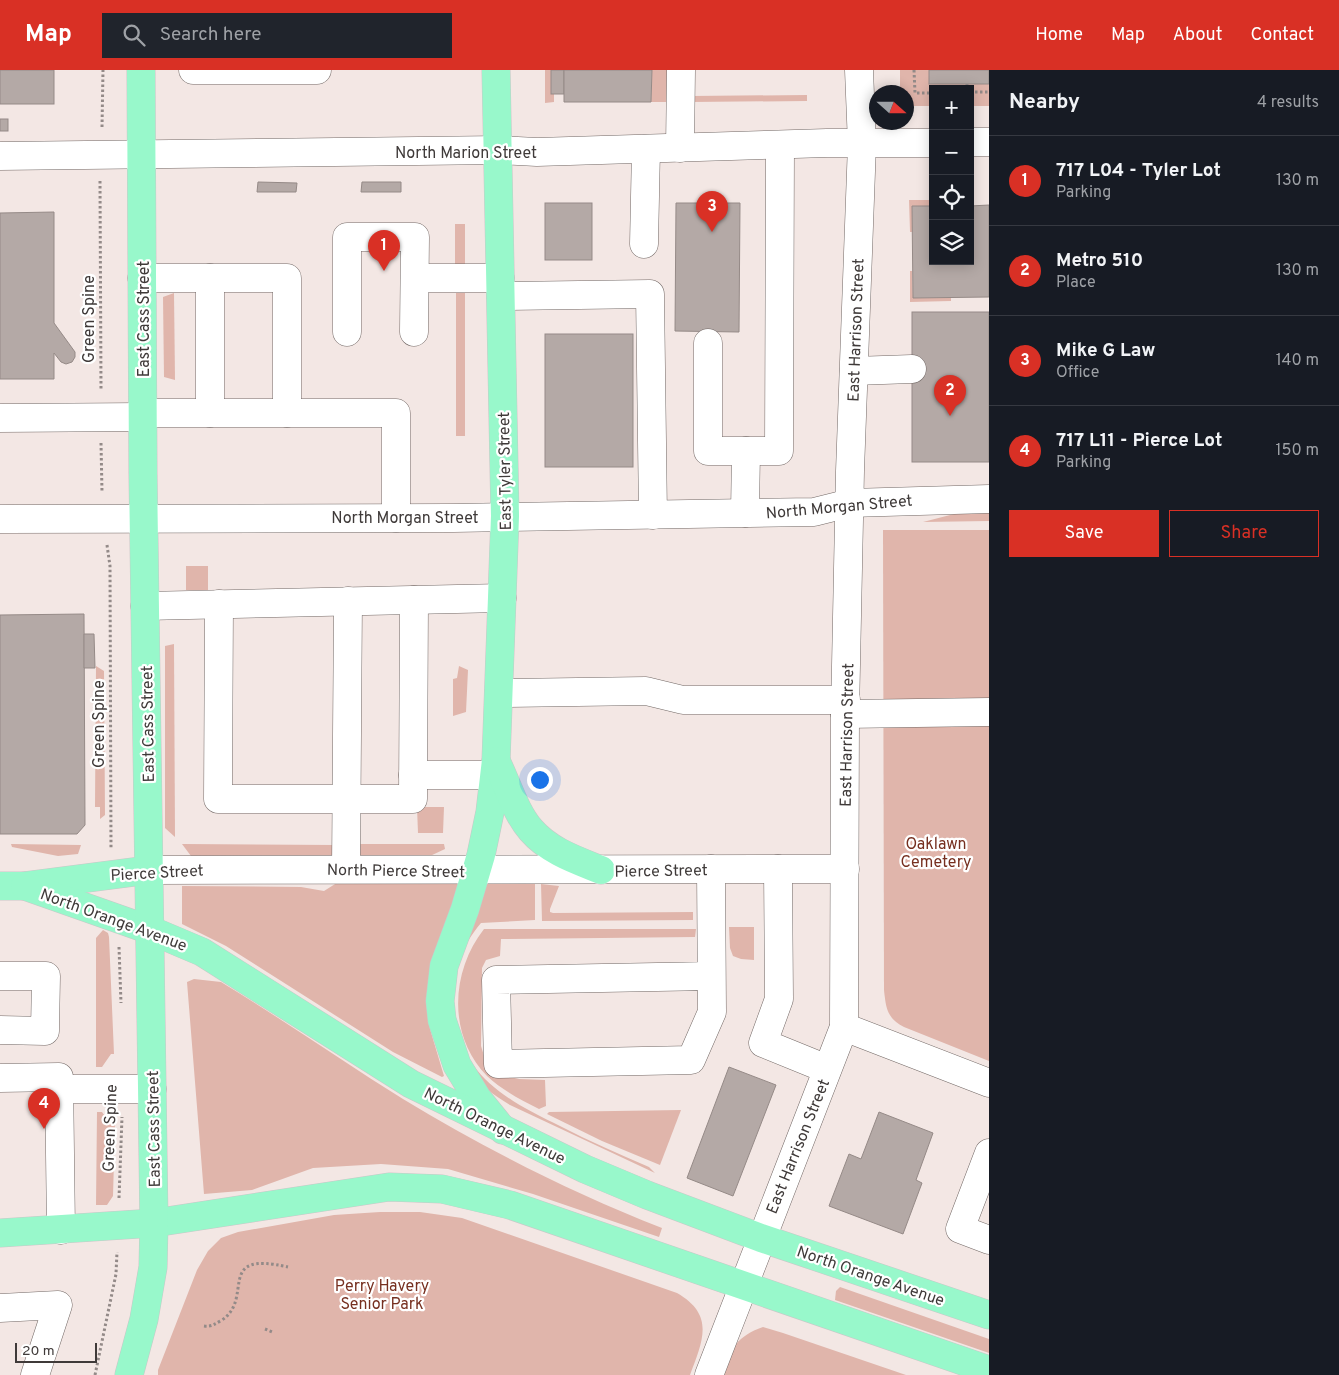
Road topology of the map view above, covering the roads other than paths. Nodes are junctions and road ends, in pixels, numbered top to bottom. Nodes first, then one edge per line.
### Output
1 (141, 70) edge
2 (193, 70) edge
3 (317, 70) edge
4 (496, 70) edge
5 (681, 70) edge
6 (859, 70) edge
7 (974, 142) edge
8 (989, 142) edge
9 (929, 143) edge
10 (780, 144) junction
11 (862, 144) junction
12 (680, 148) junction
13 (646, 149) junction
14 (499, 150) junction
15 (141, 154) junction
16 (0, 156) edge
17 (644, 244) dead end
18 (142, 278) junction
19 (210, 278) junction
20 (415, 278) junction
21 (501, 287) junction
22 (347, 332) dead end
23 (414, 332) dead end
24 (708, 343) dead end
25 (912, 369) dead end
26 (854, 371) junction
27 (210, 413) junction
28 (287, 413) junction
29 (143, 415) junction
30 (0, 418) edge
31 (746, 451) junction
32 (989, 499) edge
33 (850, 502) junction
34 (745, 513) junction
35 (653, 515) junction
36 (505, 516) junction
37 (396, 518) junction
38 (0, 519) edge
39 (144, 519) junction
40 (502, 598) junction
41 (414, 600) junction
42 (348, 601) junction
43 (219, 604) junction
44 (146, 606) junction
45 (499, 693) junction
46 (846, 707) junction
47 (989, 712) edge
48 (495, 768) junction
49 (413, 775) junction
50 (346, 800) junction
51 (315, 869) joint
52 (346, 869) junction
53 (711, 869) junction
54 (778, 869) junction
55 (845, 869) junction
56 (149, 870) junction
57 (601, 870) junction
58 (476, 871) junction
59 (12, 886) edge
60 (150, 930) junction
61 (0, 976) edge
62 (711, 976) junction
63 (844, 1027) junction
64 (0, 1030) edge
65 (827, 1069) junction
66 (0, 1078) edge
67 (989, 1083) edge
68 (60, 1089) junction
69 (152, 1089) junction
70 (503, 1130) junction
71 (989, 1153) edge
72 (154, 1223) junction
73 (61, 1230) junction
74 (0, 1233) edge
75 (761, 1238) junction
76 (989, 1240) edge
77 (742, 1284) junction
78 (0, 1308) edge
79 (989, 1315) edge
80 (989, 1370) edge
81 (35, 1375) edge
82 (129, 1375) edge
83 (709, 1375) edge

1 - 15 main road, East Cass Street
2 - 3 street
4 - 14 main road, East Tyler Street
5 - 12 street
6 - 11 street, East Harrison Street
7 - 8 street
9 - 11 street, North Marion Street
10 - 11 street, North Marion Street
10 - 12 street, North Marion Street
10 - 31 street
11 - 26 street, East Harrison Street
12 - 13 street, North Marion Street
13 - 14 street, North Marion Street
13 - 17 street
14 - 15 street, North Marion Street
14 - 21 main road, East Tyler Street
15 - 16 street, North Marion Street
15 - 18 main road, East Cass Street
18 - 19 street
18 - 29 main road, East Cass Street
19 - 27 street
19 - 28 street
20 - 21 street
20 - 22 street
20 - 23 street
21 - 35 street
21 - 36 main road, East Tyler Street
24 - 31 street
25 - 26 street
26 - 33 street, East Harrison Street
27 - 28 street
27 - 29 street
28 - 37 street
29 - 30 street
29 - 39 main road, East Cass Street
31 - 34 street
32 - 33 street, North Morgan Street
33 - 34 street, North Morgan Street
33 - 46 street, East Harrison Street
34 - 35 street, North Morgan Street
35 - 36 street, North Morgan Street
36 - 37 street, North Morgan Street
36 - 40 main road, East Tyler Street
37 - 39 street, North Morgan Street
38 - 39 street, North Morgan Street
39 - 44 main road, East Cass Street
40 - 41 street
40 - 45 main road, East Tyler Street
41 - 42 street
41 - 49 street
42 - 43 street
42 - 50 street
43 - 44 street
43 - 50 street
44 - 56 main road, East Cass Street
45 - 46 street
45 - 48 main road, East Tyler Street
46 - 47 street
46 - 55 street, East Harrison Street
48 - 49 street
48 - 57 main road
48 - 58 main road, East Tyler Street
49 - 50 street
50 - 52 street
51 - 52 street, North Pierce Street
51 - 56 street, Pierce Street
52 - 58 street, North Pierce Street
53 - 54 street, Pierce Street
53 - 57 street, Pierce Street
53 - 62 street
54 - 55 street, Pierce Street
54 - 65 street
55 - 63 street, East Harrison Street
56 - 59 main road, Pierce Street
56 - 60 main road, East Cass Street
57 - 58 street, Pierce Street
58 - 70 main road, East Tyler Street
59 - 60 main road, North Orange Avenue
60 - 69 main road, East Cass Street
60 - 70 main road, North Orange Avenue
61 - 64 street
62 - 62 street
63 - 65 street, East Harrison Street
63 - 67 street
65 - 75 street, East Harrison Street
66 - 68 street
68 - 69 street
68 - 73 street
69 - 72 main road, East Cass Street
70 - 75 main road, North Orange Avenue
71 - 76 street
72 - 73 main road
72 - 77 main road
72 - 82 main road, East Cass Street
73 - 74 main road
75 - 77 street, East Harrison Street
75 - 79 main road, North Orange Avenue
77 - 80 main road
77 - 83 street, East Harrison Street
78 - 81 street

